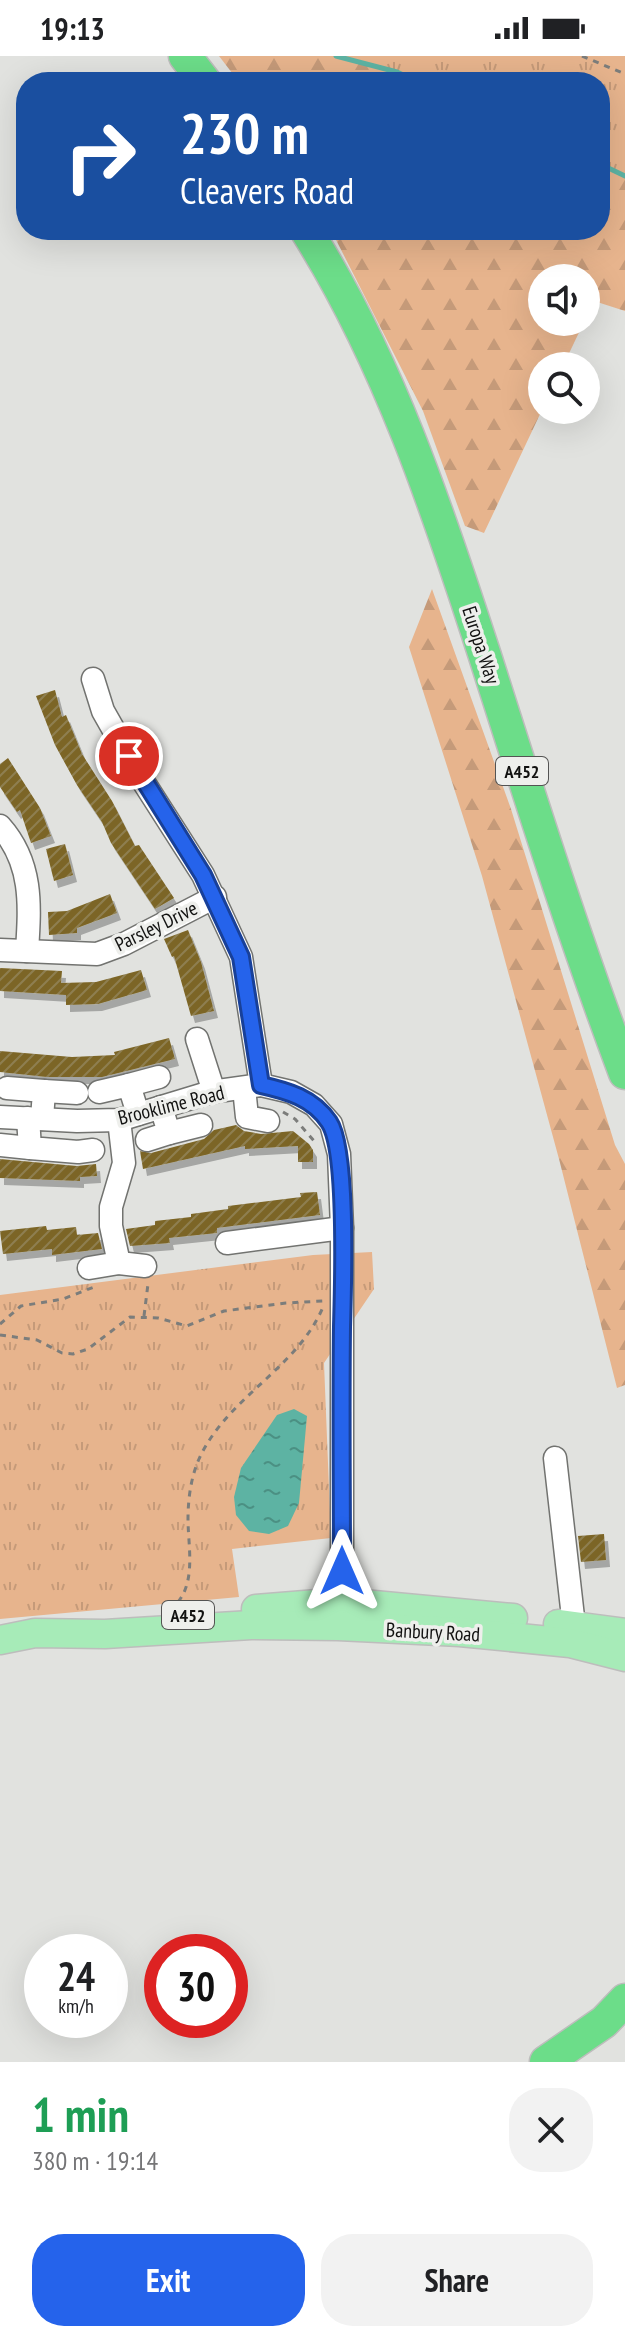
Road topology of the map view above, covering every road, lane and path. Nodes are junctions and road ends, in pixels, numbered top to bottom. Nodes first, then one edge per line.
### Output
1 (185, 56) edge
2 (582, 56) edge
3 (197, 72) edge
4 (625, 74) edge
5 (312, 240) edge
6 (93, 679) dead end
7 (0, 826) edge
8 (215, 897) junction
9 (0, 950) edge
10 (27, 951) junction
11 (197, 1039) dead end
12 (625, 1073) edge
13 (159, 1077) dead end
14 (129, 1085) junction
15 (7, 1088) dead end
16 (44, 1091) junction
17 (214, 1092) junction
18 (249, 1106) junction
19 (161, 1107) junction
20 (0, 1117) edge
21 (128, 1117) junction
22 (35, 1119) junction
23 (201, 1125) dead end
24 (169, 1133) junction
25 (147, 1140) dead end
26 (0, 1145) edge
27 (30, 1148) junction
28 (93, 1150) dead end
29 (319, 1152) dead end
30 (342, 1228) junction
31 (227, 1243) dead end
32 (119, 1263) junction
33 (143, 1273) joint
34 (95, 1276) joint
35 (144, 1316) junction
36 (0, 1324) edge
37 (0, 1335) edge
38 (555, 1458) dead end
39 (178, 1602) dead end
40 (340, 1614) junction
41 (574, 1626) junction
42 (625, 1633) edge
43 (0, 1640) edge
44 (625, 1657) edge
45 (618, 2013) edge
46 (546, 2062) edge

1 - 3 highway
2 - 4 path
5 - 12 highway, Europa Way / A452
6 - 8 street
7 - 10 street
8 - 10 street, Parsley Drive
8 - 18 street
9 - 10 street, Parsley Drive
11 - 17 street
13 - 14 street
14 - 16 street
14 - 21 street
15 - 16 street
16 - 22 street
17 - 18 street, Brooklime Road
17 - 19 street, Brooklime Road
18 - 29 path
18 - 30 street, Brooklime Road
19 - 21 street, Brooklime Road
19 - 24 street
20 - 22 street, Brooklime Road
21 - 22 street, Brooklime Road
21 - 32 street
22 - 27 street
23 - 24 street
24 - 25 street
26 - 27 street
27 - 28 street
30 - 31 street
30 - 40 street, Brooklime Road
32 - 33 street
32 - 34 street
33 - 35 path
34 - 36 path
35 - 37 path
35 - 39 path
38 - 41 street
40 - 41 main road
40 - 43 main road, Banbury Road
40 - 44 main road, Banbury Road
41 - 42 main road
45 - 46 highway

